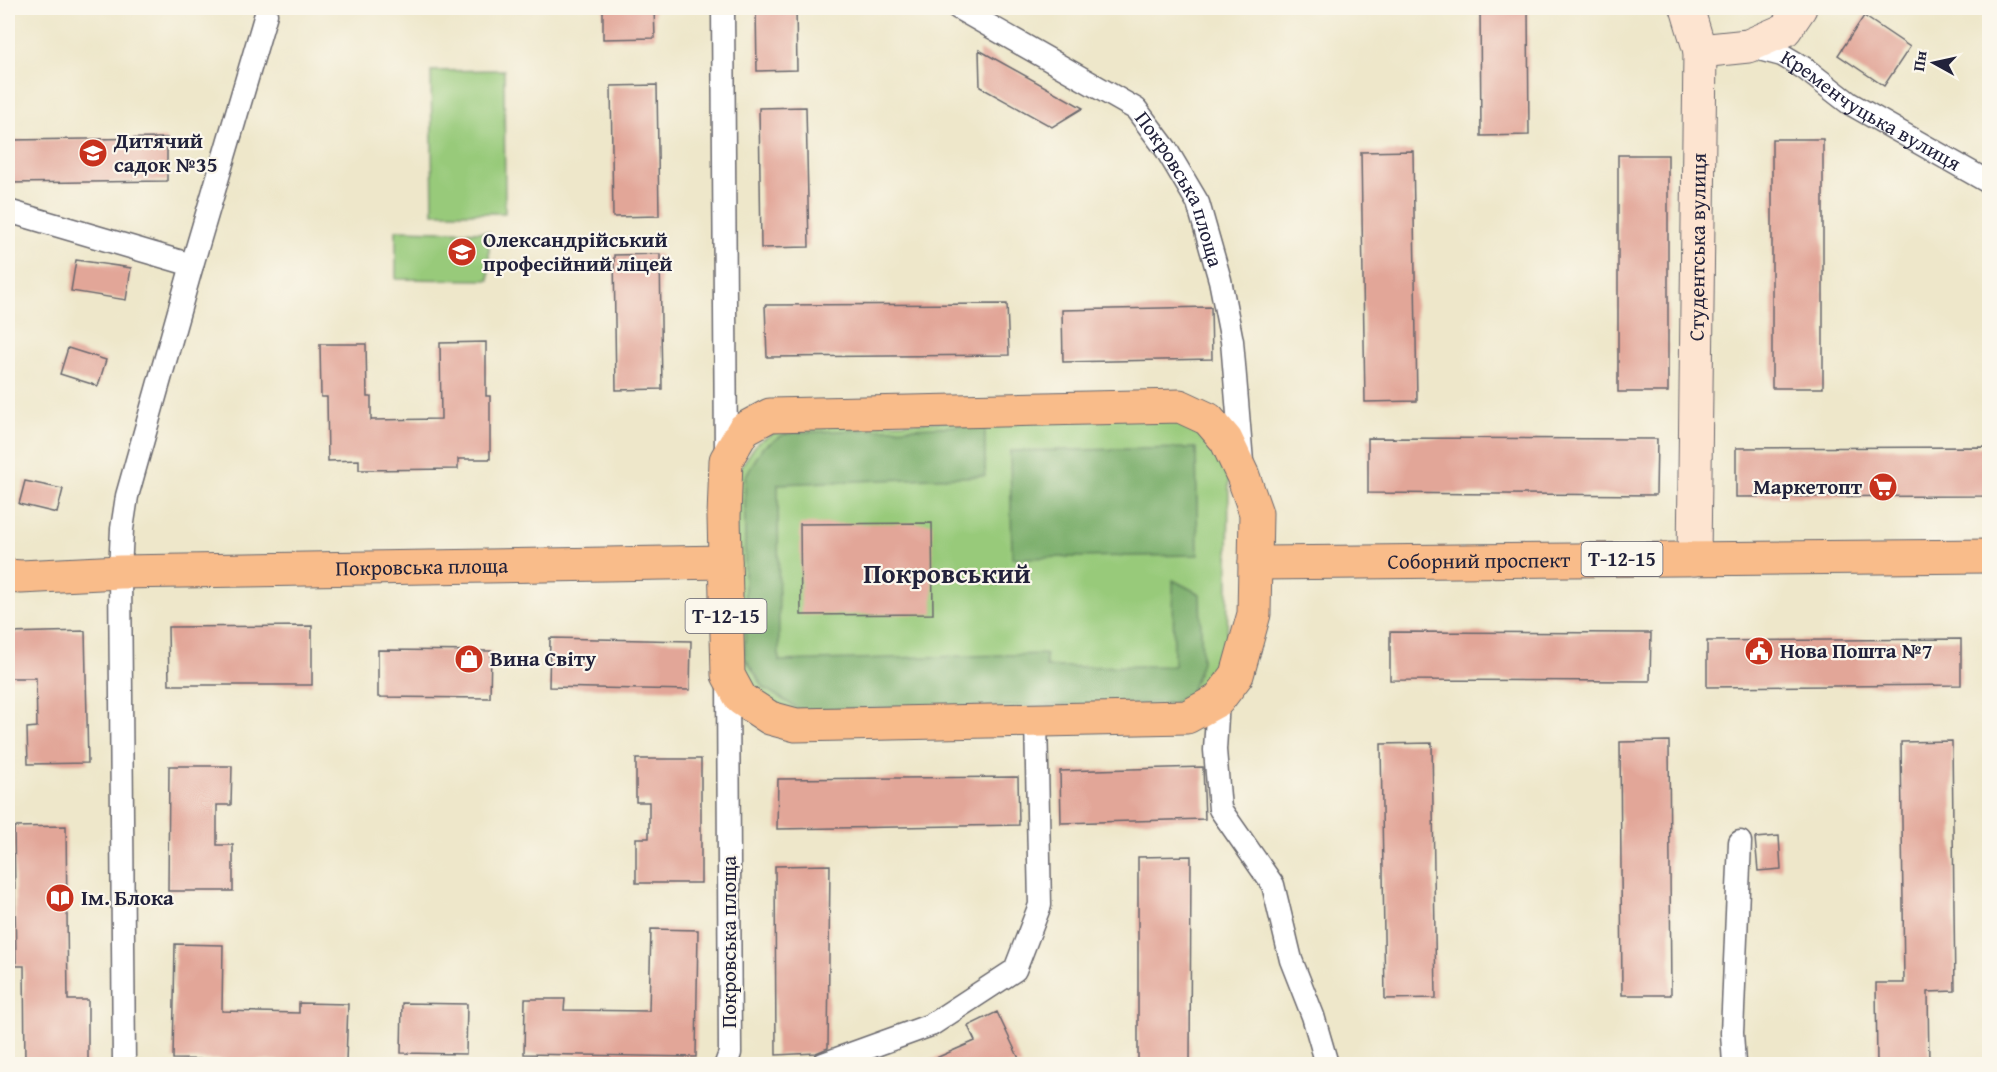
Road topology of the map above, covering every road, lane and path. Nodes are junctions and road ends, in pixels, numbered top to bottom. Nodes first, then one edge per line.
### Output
1 (723, 8) edge
2 (958, 8) edge
3 (1687, 8) edge
4 (1800, 8) edge
5 (269, 10) edge
6 (1748, 46) junction
7 (1700, 51) junction
8 (1989, 183) edge
9 (8, 211) edge
10 (192, 265) junction
11 (726, 460) junction
12 (1243, 476) junction
13 (1989, 556) edge
14 (1694, 559) junction
15 (725, 562) junction
16 (1255, 563) junction
17 (120, 572) junction
18 (8, 576) edge
19 (728, 675) junction
20 (1218, 700) junction
21 (1036, 720) junction
22 (1740, 842) dead end
23 (124, 1065) edge
24 (726, 1065) edge
25 (823, 1065) edge
26 (1327, 1065) edge
27 (1734, 1065) edge

1 - 11 street, Покровська площа
2 - 12 street, Покровська площа
3 - 7 street
4 - 6 street
5 - 10 street
6 - 7 street
6 - 8 street, Кременчуцька вулиця
7 - 14 street, Студентська вулиця
9 - 10 street
10 - 17 street
11 - 12 highway, Покровська площа / Т-12-15
11 - 15 highway, Покровська площа / Т-12-15
12 - 16 highway, Покровська площа / Т-12-15
13 - 14 highway, Соборний проспект / Т-12-15
14 - 16 highway, Соборний проспект / Т-12-15
15 - 17 highway, Покровська площа
15 - 19 highway, Покровська площа / Т-12-15
16 - 20 highway, Покровська площа / Т-12-15
17 - 18 highway, Покровська площа
17 - 23 street
19 - 21 highway, Покровська площа / Т-12-15
19 - 24 street, Покровська площа
20 - 21 highway, Покровська площа / Т-12-15
20 - 26 street
21 - 25 street
22 - 27 street

